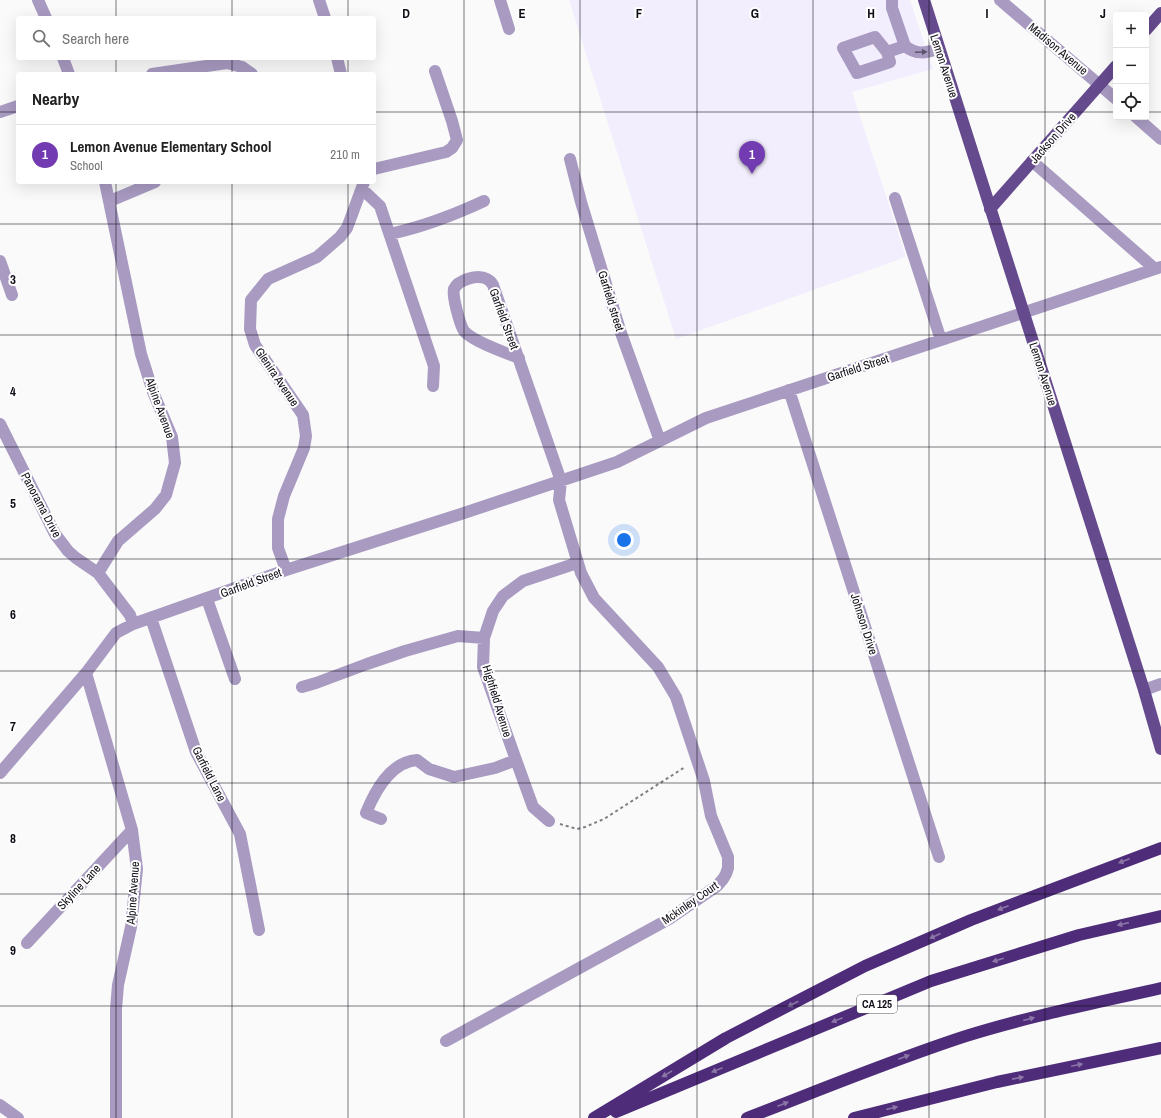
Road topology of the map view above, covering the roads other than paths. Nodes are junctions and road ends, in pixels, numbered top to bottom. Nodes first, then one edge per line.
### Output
1 (38, 0) edge
2 (319, 0) edge
3 (500, 0) edge
4 (892, 0) edge
5 (924, 0) edge
6 (1000, 0) edge
7 (1161, 13) edge
8 (45, 16) edge
9 (324, 16) edge
10 (1149, 27) edge
11 (509, 28) dead end
12 (904, 46) junction
13 (938, 48) junction
14 (887, 52) dead end
15 (64, 60) edge
16 (337, 60) edge
17 (1113, 69) edge
18 (435, 71) dead end
19 (68, 72) edge
20 (166, 72) edge
21 (249, 72) edge
22 (340, 72) edge
23 (1099, 84) junction
24 (1113, 96) edge
25 (16, 107) edge
26 (0, 112) edge
27 (1139, 120) edge
28 (1161, 139) edge
29 (570, 159) dead end
30 (1032, 161) junction
31 (376, 170) edge
32 (106, 184) edge
33 (150, 184) edge
34 (363, 186) edge
35 (895, 198) dead end
36 (110, 201) junction
37 (484, 201) dead end
38 (990, 209) junction
39 (390, 234) junction
40 (0, 261) edge
41 (1158, 268) edge
42 (12, 295) dead end
43 (1023, 314) junction
44 (941, 340) junction
45 (519, 358) junction
46 (432, 386) dead end
47 (789, 390) junction
48 (0, 424) edge
49 (660, 441) junction
50 (561, 481) junction
51 (577, 562) junction
52 (286, 570) junction
53 (98, 573) junction
54 (207, 598) junction
55 (151, 618) junction
56 (133, 624) junction
57 (484, 638) junction
58 (86, 673) junction
59 (235, 679) dead end
60 (1161, 684) edge
61 (302, 687) dead end
62 (1144, 690) junction
63 (1161, 749) edge
64 (516, 760) junction
65 (0, 772) edge
66 (381, 819) dead end
67 (549, 821) road end
68 (132, 830) junction
69 (1161, 848) edge
70 (939, 857) dead end
71 (1161, 916) edge
72 (259, 930) dead end
73 (27, 943) dead end
74 (1161, 988) edge
75 (446, 1041) dead end
76 (1161, 1048) edge
77 (0, 1105) edge
78 (18, 1118) edge
79 (116, 1118) edge
80 (594, 1118) edge
81 (601, 1118) edge
82 (747, 1118) edge
83 (854, 1118) edge

1 - 8 street
2 - 9 street
3 - 11 street
4 - 12 street
5 - 13 main road, Lemon Avenue
6 - 23 street, Madison Avenue
7 - 10 main road
12 -> 13 street
12 - 14 street
13 - 38 main road, Lemon Avenue
15 - 19 street
16 - 22 street
17 - 23 main road, Jackson Drive
18 - 31 street
20 - 21 street
23 - 24 street, Madison Avenue
23 - 30 main road, Jackson Drive
25 - 26 street
27 - 28 street
29 - 49 street, Garfield street
30 - 38 main road, Jackson Drive
30 - 41 street
32 - 36 street, Alpine Avenue
33 - 36 street
34 - 39 street
34 - 52 street, Glenira Avenue
35 - 44 street
36 - 53 street, Alpine Avenue
37 - 39 street
38 - 43 main road, Lemon Avenue
39 - 46 street
40 - 42 street
41 - 43 street, Garfield Street
43 - 44 street, Garfield Street
43 - 62 main road, Lemon Avenue
44 - 47 street, Garfield Street
45 - 45 street, Garfield Street
45 - 50 street, Garfield Street
47 - 49 street, Garfield Street
47 - 70 street, Johnson Drive
48 - 53 street, Panorama Drive
49 - 50 street, Garfield Street
50 - 51 street
50 - 52 street, Garfield Street
51 - 57 street, Highfield Avenue
51 - 75 street, Mckinley Court
52 - 54 street, Garfield Street
53 - 56 street
54 - 55 street, Garfield Street
54 - 59 street
55 - 56 street, Garfield Street
55 - 72 street, Garfield Lane
56 - 58 street, Garfield Street
57 - 61 street
57 - 64 street, Highfield Avenue
58 - 65 street, Garfield Street
58 - 68 street, Alpine Avenue
60 - 62 street
62 - 63 main road, Lemon Avenue
64 - 66 street
64 - 67 street, Highfield Avenue
68 - 73 street, Skyline Lane
68 - 79 street, Alpine Avenue
69 -> 80 highway
71 -> 81 highway, CA 125
82 -> 74 highway
83 -> 76 highway
77 - 78 street

